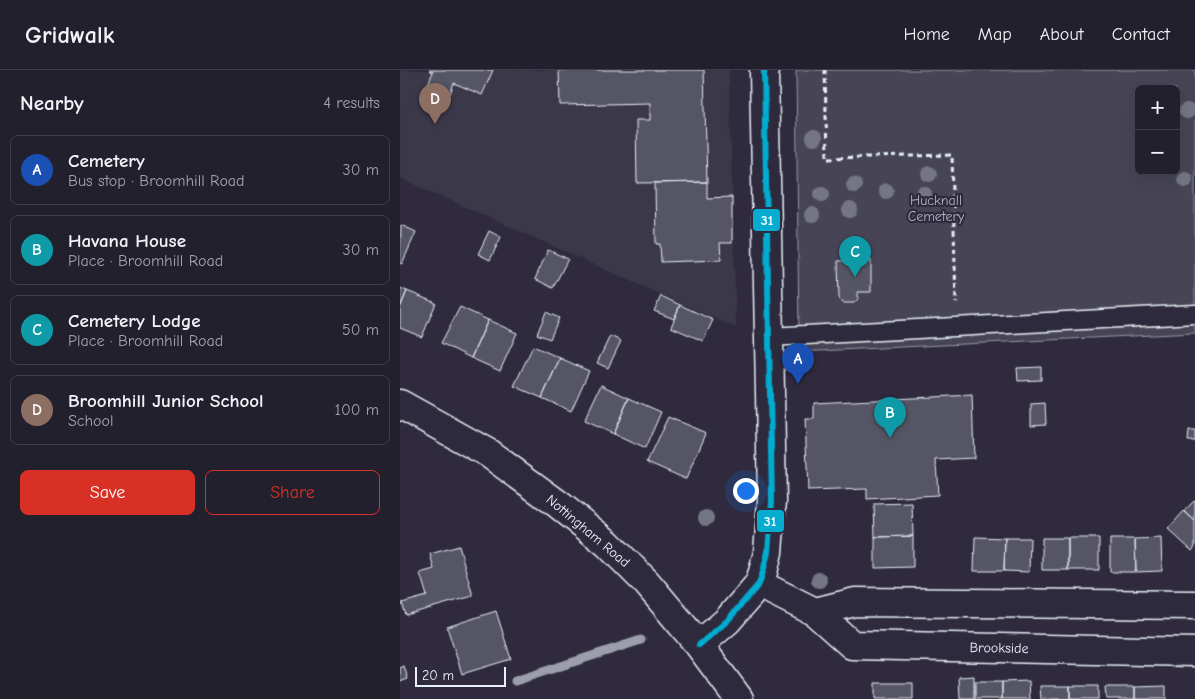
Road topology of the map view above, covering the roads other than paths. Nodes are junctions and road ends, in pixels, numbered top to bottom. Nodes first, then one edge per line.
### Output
1 (764, 70) edge
2 (1195, 314) edge
3 (769, 337) junction
4 (400, 404) edge
5 (759, 584) junction
6 (1195, 604) edge
7 (815, 612) junction
8 (699, 645) junction
9 (1195, 652) edge
10 (739, 699) edge

1 - 3 street
2 - 3 lane
3 - 5 street
4 - 8 street, Nottingham Road
5 - 7 street, Brookside
5 - 8 street
6 - 7 street
7 - 9 street, Brookside
8 - 10 street, Nottingham Road

